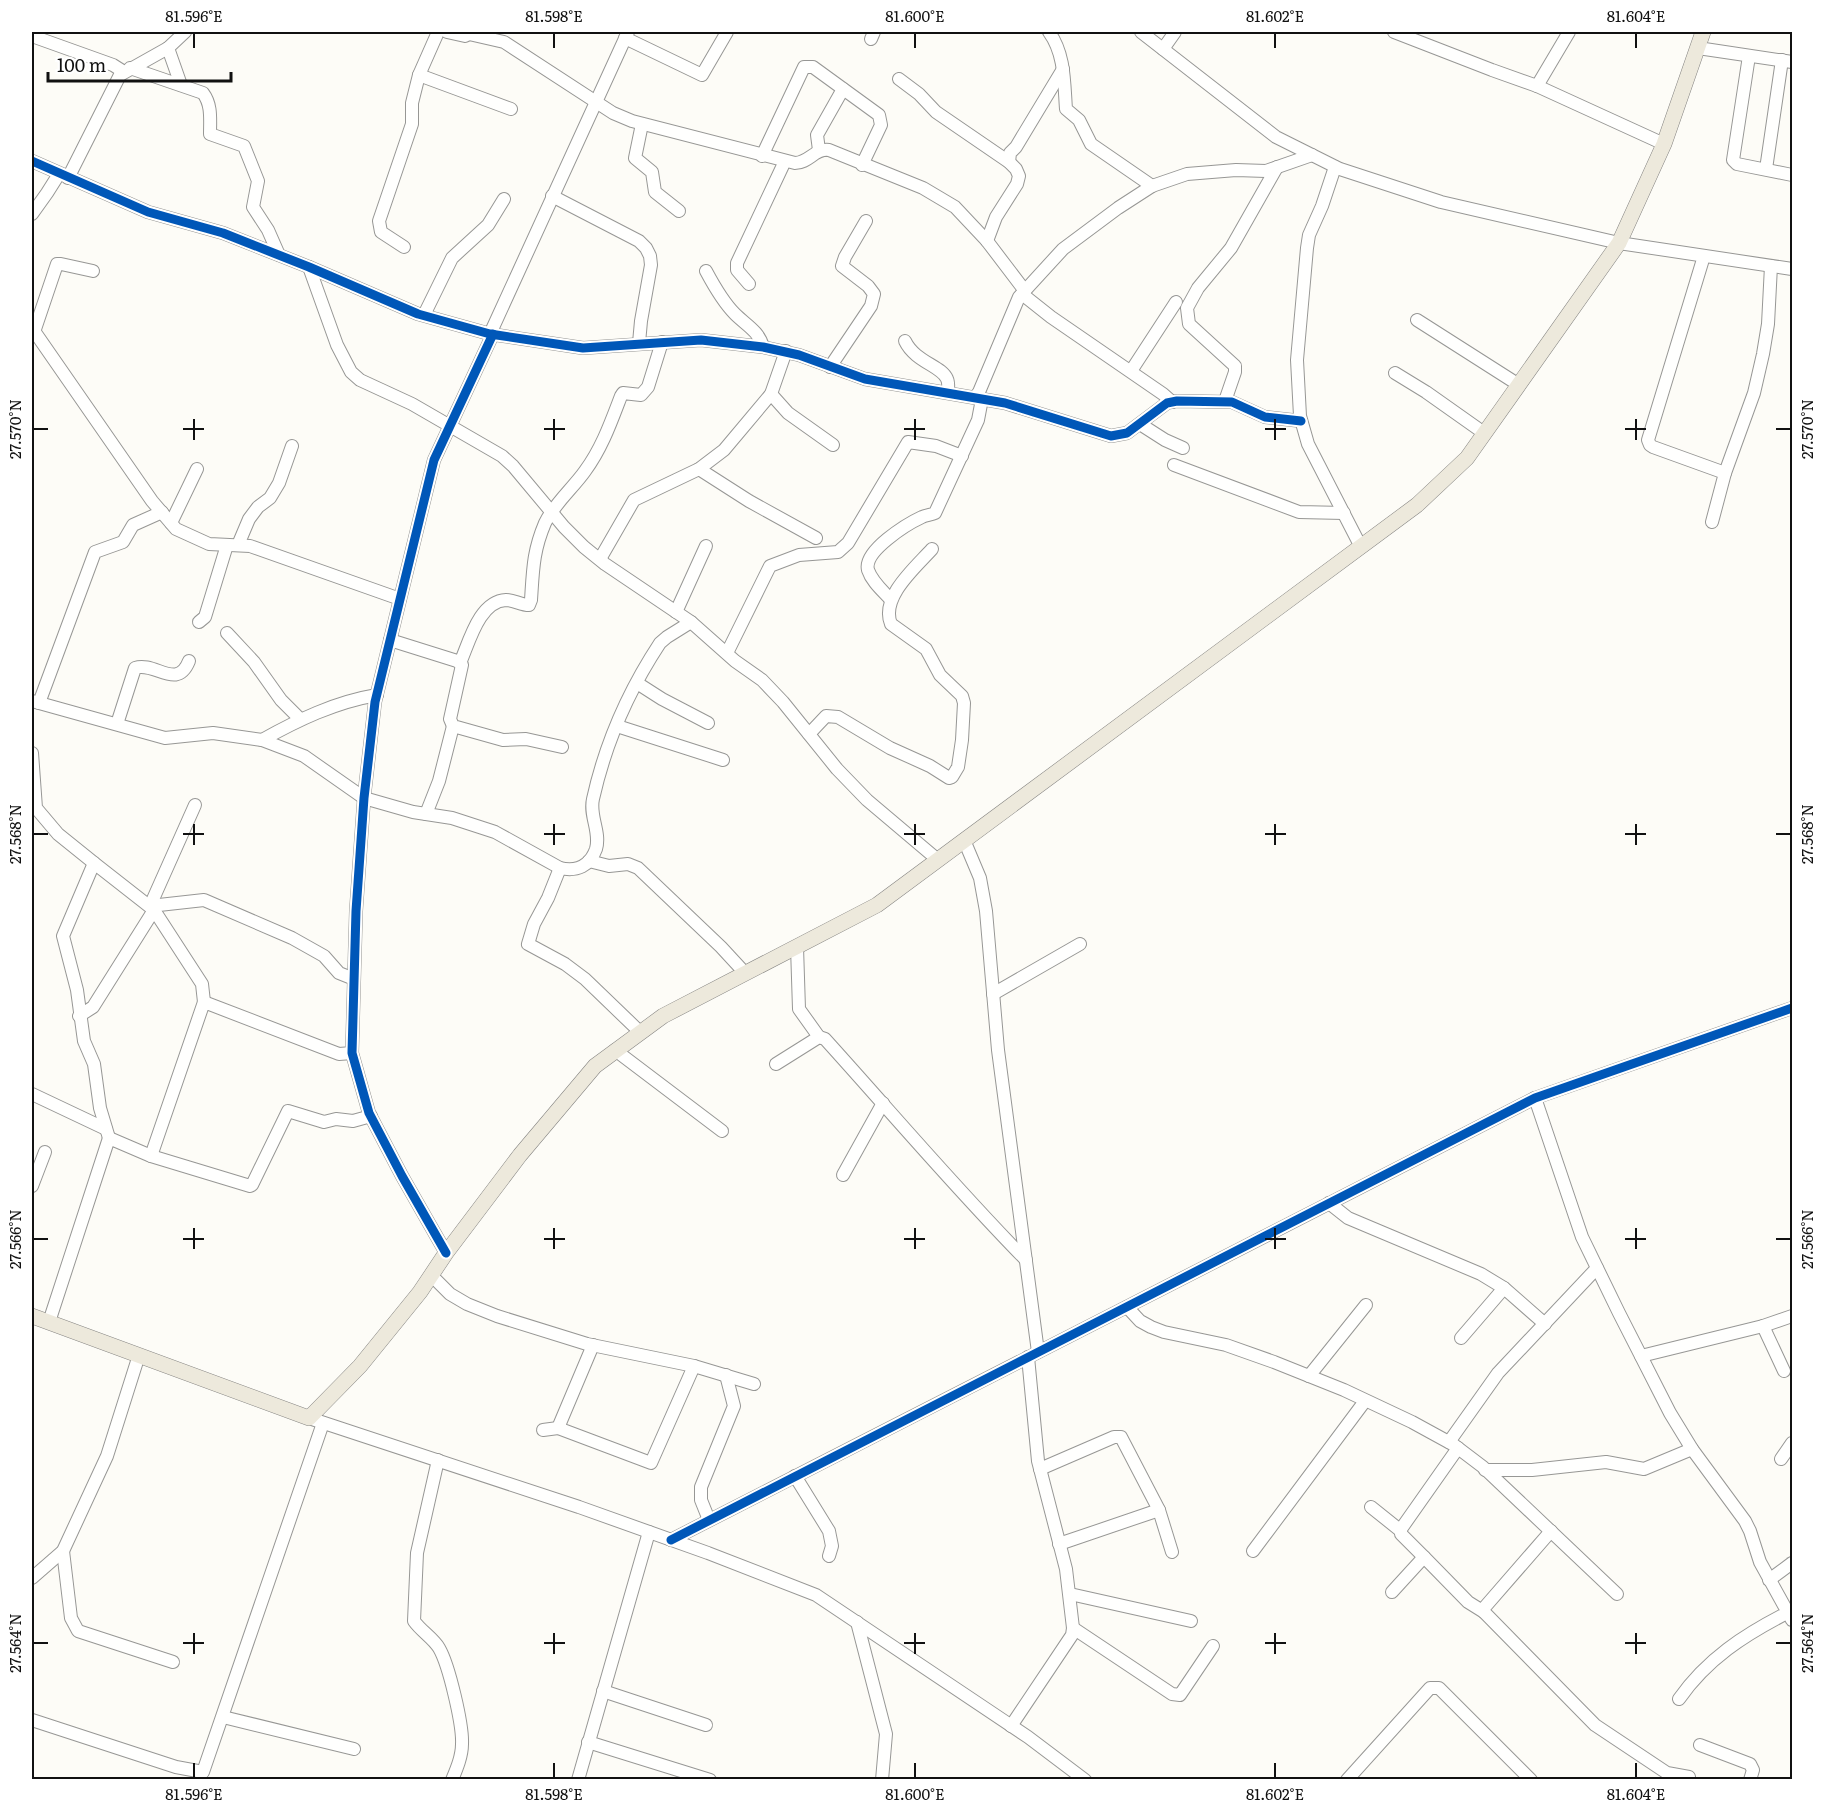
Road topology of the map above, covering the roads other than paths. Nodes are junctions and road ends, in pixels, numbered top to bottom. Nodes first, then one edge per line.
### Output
1 (185, 32) edge
2 (438, 32) edge
3 (447, 32) edge
4 (726, 32) edge
5 (1049, 32) edge
6 (1141, 32) edge
7 (1175, 32) edge
8 (1394, 32) edge
9 (1569, 32) edge
10 (1703, 32) edge
11 (469, 33) edge
12 (626, 35) edge
13 (32, 36) edge
14 (168, 48) junction
15 (1698, 48) junction
16 (1163, 49) junction
17 (1749, 56) junction
18 (1787, 61) edge
19 (1063, 69) junction
20 (127, 70) junction
21 (419, 75) junction
22 (899, 79) dead end
23 (181, 85) junction
24 (1537, 86) junction
25 (843, 89) junction
26 (596, 100) junction
27 (511, 109) dead end
28 (642, 124) junction
29 (1664, 144) junction
30 (819, 150) junction
31 (1312, 155) junction
32 (762, 156) junction
33 (32, 161) edge
34 (785, 161) junction
35 (1009, 162) junction
36 (862, 165) junction
37 (1277, 167) junction
38 (1335, 167) junction
39 (1766, 170) junction
40 (1792, 175) edge
41 (63, 176) junction
42 (1152, 186) junction
43 (552, 196) junction
44 (504, 199) dead end
45 (679, 211) dead end
46 (32, 213) edge
47 (866, 221) dead end
48 (987, 241) junction
49 (1619, 243) junction
50 (404, 247) dead end
51 (279, 255) junction
52 (1704, 256) junction
53 (1771, 266) junction
54 (309, 267) junction
55 (1792, 269) edge
56 (93, 271) dead end
57 (706, 271) dead end
58 (749, 284) dead end
59 (1023, 292) junction
60 (1176, 302) dead end
61 (424, 315) junction
62 (1417, 320) dead end
63 (33, 330) edge
64 (492, 334) junction
65 (905, 341) dead end
66 (662, 342) junction
67 (639, 343) junction
68 (763, 346) junction
69 (786, 351) junction
70 (830, 367) junction
71 (1131, 371) junction
72 (1395, 373) dead end
73 (1519, 385) junction
74 (948, 393) junction
75 (771, 394) junction
76 (978, 398) junction
77 (1225, 401) junction
78 (1172, 402) junction
79 (1301, 421) junction
80 (1140, 424) junction
81 (450, 428) junction
82 (1484, 434) junction
83 (833, 445) dead end
84 (292, 446) dead end
85 (1183, 448) dead end
86 (962, 456) junction
87 (1174, 465) dead end
88 (198, 469) dead end
89 (699, 469) junction
90 (1725, 473) junction
91 (162, 512) junction
92 (551, 512) junction
93 (1344, 513) junction
94 (1712, 522) dead end
95 (171, 523) junction
96 (816, 538) dead end
97 (232, 545) junction
98 (706, 546) dead end
99 (1361, 547) junction
100 (932, 549) dead end
101 (600, 559) junction
102 (400, 599) junction
103 (891, 600) junction
104 (676, 612) junction
105 (199, 622) dead end
106 (692, 622) junction
107 (227, 633) dead end
108 (390, 640) junction
109 (727, 653) junction
110 (189, 661) dead end
111 (460, 663) junction
112 (637, 683) junction
113 (377, 695) junction
114 (35, 702) edge
115 (300, 718) junction
116 (708, 723) dead end
117 (117, 724) junction
118 (453, 726) junction
119 (617, 726) junction
120 (809, 734) junction
121 (262, 740) junction
122 (562, 747) dead end
123 (32, 753) edge
124 (723, 760) dead end
125 (364, 798) junction
126 (195, 805) dead end
127 (426, 814) junction
128 (37, 817) edge
129 (964, 840) junction
130 (938, 860) junction
131 (589, 861) junction
132 (94, 863) junction
133 (560, 868) junction
134 (152, 908) junction
135 (1080, 944) dead end
136 (796, 947) junction
137 (745, 973) junction
138 (354, 979) junction
139 (993, 994) junction
140 (204, 1002) junction
141 (1792, 1008) edge
142 (79, 1016) junction
143 (640, 1032) junction
144 (819, 1037) junction
145 (615, 1050) junction
146 (352, 1053) junction
147 (776, 1064) dead end
148 (32, 1094) edge
149 (1535, 1098) junction
150 (884, 1103) junction
151 (371, 1116) junction
152 (722, 1131) dead end
153 (107, 1134) junction
154 (45, 1152) dead end
155 (151, 1155) junction
156 (843, 1175) dead end
157 (32, 1186) edge
158 (1329, 1203) junction
159 (446, 1253) junction
160 (1026, 1260) junction
161 (1597, 1268) junction
162 (431, 1275) junction
163 (1504, 1288) junction
164 (1366, 1305) dead end
165 (1127, 1307) junction
166 (32, 1316) edge
167 (1792, 1316) edge
168 (49, 1322) junction
169 (1545, 1324) junction
170 (1763, 1326) junction
171 (1461, 1338) dead end
172 (593, 1346) junction
173 (139, 1355) junction
174 (1033, 1355) junction
175 (1641, 1356) junction
176 (694, 1366) junction
177 (1784, 1371) dead end
178 (726, 1375) junction
179 (1309, 1376) junction
180 (754, 1384) dead end
181 (1365, 1401) junction
182 (316, 1420) junction
183 (558, 1428) junction
184 (543, 1430) dead end
185 (1792, 1443) edge
186 (1454, 1445) junction
187 (1692, 1449) junction
188 (1780, 1459) dead end
189 (438, 1460) junction
190 (1040, 1470) junction
191 (1485, 1470) junction
192 (795, 1476) junction
193 (1371, 1506) dead end
194 (1159, 1510) junction
195 (709, 1520) junction
196 (1401, 1531) junction
197 (1551, 1531) junction
198 (649, 1532) junction
199 (670, 1540) junction
200 (1059, 1544) junction
201 (63, 1551) junction
202 (1253, 1551) dead end
203 (1172, 1552) dead end
204 (829, 1557) dead end
205 (1424, 1557) junction
206 (1792, 1563) edge
207 (32, 1578) edge
208 (1769, 1580) junction
209 (1392, 1593) dead end
210 (1617, 1593) dead end
211 (1070, 1594) junction
212 (1484, 1612) junction
213 (1790, 1616) edge
214 (1191, 1621) dead end
215 (857, 1622) junction
216 (1074, 1628) junction
217 (1213, 1646) dead end
218 (173, 1662) dead end
219 (603, 1691) junction
220 (1679, 1699) dead end
221 (223, 1717) junction
222 (32, 1720) edge
223 (706, 1725) dead end
224 (1011, 1726) junction
225 (588, 1742) junction
226 (1700, 1745) dead end
227 (354, 1749) dead end
228 (202, 1775) edge
229 (1689, 1777) dead end
230 (452, 1779) edge
231 (578, 1779) edge
232 (710, 1779) edge
233 (882, 1779) edge
234 (1085, 1779) edge
235 (1347, 1779) edge
236 (1531, 1779) edge
237 (1750, 1779) edge

1 - 14 street
2 - 21 street
3 - 11 street
4 - 12 street
5 - 19 street
6 - 16 street
7 - 16 street
8 - 24 street
9 - 24 street
10 - 15 main road
11 - 26 street
12 - 26 street
13 - 20 street
14 - 20 street
14 - 23 street
15 - 17 street
15 - 29 main road
16 - 31 street
17 - 18 street
17 - 39 street
18 - 39 street
19 - 35 street
19 - 42 street
20 - 23 street
20 - 41 street
21 - 27 street
21 - 50 street
22 - 35 street
23 - 51 street
24 - 29 street
25 - 30 street
25 - 32 street
25 - 36 street
26 - 28 street
26 - 43 street
28 - 32 street
28 - 45 street
29 - 49 main road
30 - 34 street
30 - 36 street
31 - 37 street
31 - 38 street
32 - 34 street
33 - 41 street
34 - 58 street
35 - 48 street
36 - 48 street
37 - 42 street
37 - 77 street
38 - 49 street
38 - 79 street
39 - 40 street
41 - 46 street
41 - 51 street
42 - 59 street
43 - 64 street
43 - 67 street
44 - 61 street
47 - 70 street
48 - 59 street
49 - 52 street
49 - 73 main road
51 - 54 street
52 - 53 street
52 - 90 street
53 - 55 street
53 - 90 street
54 - 61 street
54 - 81 street
56 - 63 street
57 - 68 street
59 - 71 street
59 - 76 street
60 - 71 street
61 - 64 street
62 - 73 street
63 - 91 street
64 - 67 street
64 - 81 street
65 - 74 street
66 - 67 street
66 - 68 street
66 - 92 street
68 - 69 street
69 - 70 street
69 - 75 street
70 - 74 street
71 - 78 street
72 - 82 street
73 - 82 main road
74 - 76 street
75 - 83 street
75 - 89 street
76 - 80 street
76 - 86 street
77 - 78 street
77 - 79 street
78 - 80 street
79 - 93 street
80 - 85 street
81 - 92 street
81 - 102 street
82 - 99 main road
84 - 97 street
86 - 103 street
86 - 109 street
87 - 93 street
88 - 95 street
89 - 96 street
89 - 101 street
90 - 94 street
91 - 95 street
91 - 114 street
92 - 101 street
92 - 111 street
93 - 99 street
95 - 97 street
97 - 102 street
97 - 105 street
98 - 104 street
99 - 129 main road
100 - 103 street
101 - 104 street
102 - 108 street
103 - 120 street
104 - 106 street
106 - 109 street
106 - 112 street
107 - 115 street
108 - 111 street
108 - 113 street
109 - 120 street
110 - 117 street
111 - 118 street
112 - 116 street
112 - 119 street
113 - 115 street
113 - 125 street
114 - 117 street
115 - 121 street
117 - 121 street
118 - 122 street
118 - 127 street
119 - 124 street
119 - 131 street
120 - 130 street
121 - 125 street
123 - 128 street
125 - 127 street
125 - 138 street
126 - 134 street
127 - 133 street
128 - 132 street
129 - 130 main road
129 - 139 street
130 - 136 main road
131 - 133 street
131 - 137 street
132 - 134 street
132 - 142 street
133 - 143 street
134 - 138 street
134 - 140 street
134 - 142 street
135 - 139 street
136 - 137 main road
136 - 144 street
137 - 143 main road
138 - 146 street
139 - 160 street
140 - 146 street
140 - 155 street
141 - 149 street
142 - 153 street
143 - 145 main road
144 - 147 street
144 - 150 street
145 - 152 street
145 - 159 main road
146 - 151 street
148 - 153 street
149 - 158 street
149 - 161 street
150 - 156 street
150 - 160 street
151 - 155 street
151 - 159 street
153 - 155 street
153 - 168 street
154 - 157 street
158 - 163 street
158 - 165 street
159 - 162 main road
160 - 174 street
161 - 169 street
161 - 175 street
162 - 172 street
162 - 182 main road
163 - 169 street
163 - 171 street
164 - 179 street
165 - 174 street
165 - 179 street
166 - 168 main road
167 - 170 street
168 - 173 main road
169 - 186 street
170 - 175 street
170 - 177 street
172 - 176 street
172 - 183 street
173 - 182 main road
173 - 201 street
174 - 190 street
174 - 192 street
175 - 187 street
176 - 178 street
176 - 183 street
178 - 180 street
178 - 195 street
179 - 181 street
181 - 186 street
181 - 202 street
182 - 189 street
182 - 221 street
183 - 184 street
185 - 188 street
186 - 191 street
186 - 196 street
187 - 191 street
187 - 208 street
189 - 198 street
189 - 230 street
190 - 194 street
190 - 200 street
191 - 197 street
192 - 195 street
192 - 204 street
193 - 196 street
194 - 200 street
194 - 203 street
195 - 199 street
196 - 205 street
197 - 210 street
197 - 212 street
198 - 199 street
198 - 219 street
199 - 215 street
200 - 211 street
201 - 207 street
201 - 218 street
205 - 209 street
205 - 212 street
206 - 208 street
208 - 213 street
211 - 214 street
211 - 216 street
212 - 229 street
213 - 220 street
215 - 224 street
215 - 233 street
216 - 217 street
216 - 224 street
219 - 223 street
219 - 225 street
221 - 227 street
221 - 228 street
222 - 228 street
224 - 234 street
225 - 231 street
225 - 232 street
226 - 237 street
235 - 236 street

